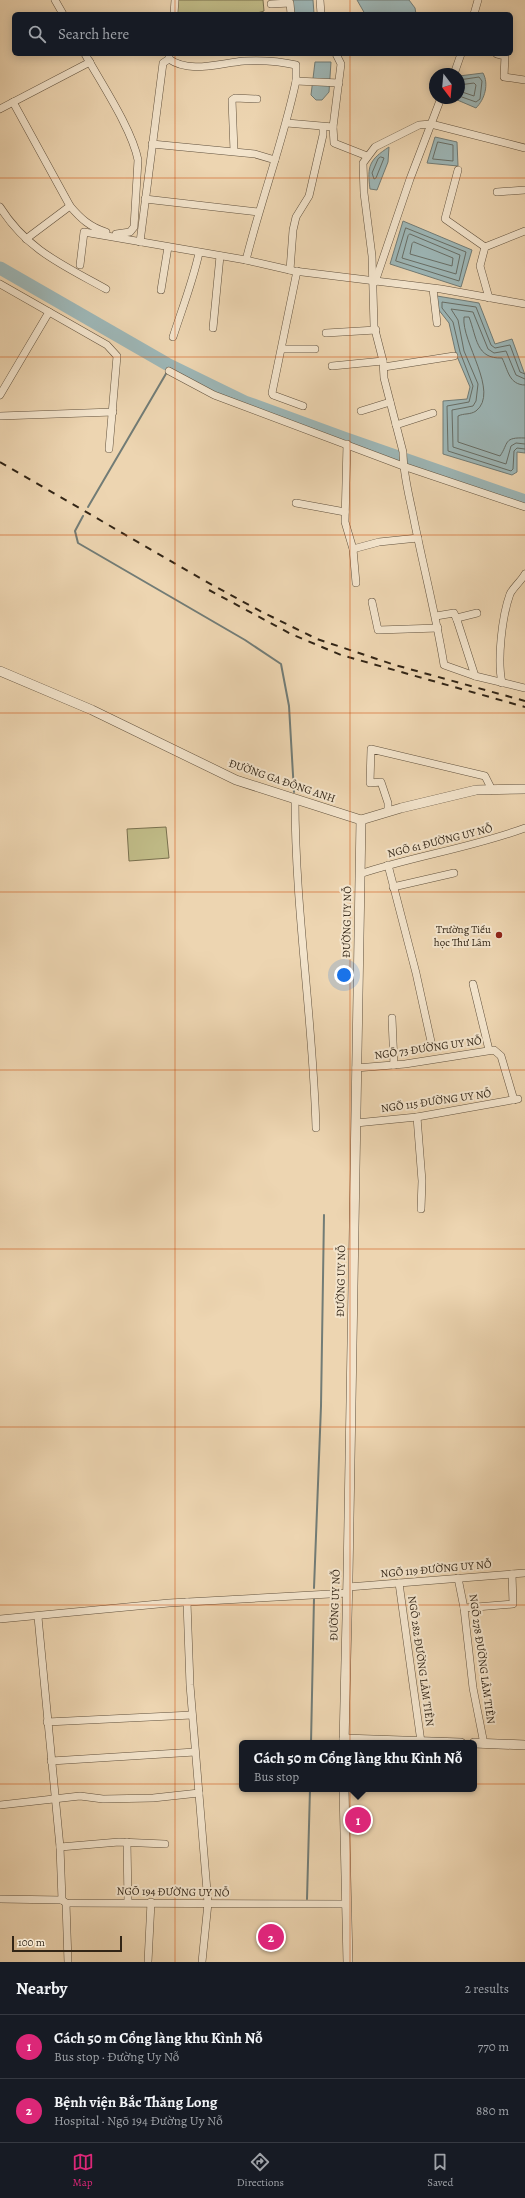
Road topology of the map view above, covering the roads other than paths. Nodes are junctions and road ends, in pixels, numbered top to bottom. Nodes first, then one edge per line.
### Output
1 (55, 0) edge
2 (175, 0) edge
3 (320, 0) edge
4 (478, 0) edge
5 (271, 4) dead end
6 (62, 12) edge
7 (174, 12) edge
8 (291, 12) edge
9 (321, 12) edge
10 (475, 12) edge
11 (86, 56) edge
12 (337, 56) edge
13 (460, 56) edge
14 (504, 56) edge
15 (169, 57) edge
16 (90, 62) junction
17 (456, 68) edge
18 (525, 80) edge
19 (296, 81) junction
20 (337, 83) junction
21 (257, 99) dead end
22 (13, 102) junction
23 (439, 104) edge
24 (0, 109) edge
25 (287, 123) junction
26 (431, 124) junction
27 (323, 127) junction
28 (333, 127) junction
29 (152, 144) junction
30 (525, 148) edge
31 (234, 151) junction
32 (367, 156) junction
33 (275, 160) junction
34 (458, 170) dead end
35 (525, 190) edge
36 (497, 192) dead end
37 (146, 199) junction
38 (70, 206) junction
39 (0, 207) edge
40 (258, 212) junction
41 (525, 231) edge
42 (26, 239) junction
43 (140, 242) junction
44 (168, 247) junction
45 (485, 247) junction
46 (199, 253) junction
47 (220, 256) junction
48 (246, 260) junction
49 (80, 265) dead end
50 (293, 271) junction
51 (374, 282) junction
52 (0, 284) edge
53 (434, 288) junction
54 (106, 289) dead end
55 (161, 290) dead end
56 (489, 298) junction
57 (525, 304) edge
58 (49, 312) junction
59 (437, 323) dead end
60 (213, 328) dead end
61 (376, 330) junction
62 (326, 333) dead end
63 (173, 337) dead end
64 (282, 349) junction
65 (314, 349) dead end
66 (454, 356) dead end
67 (383, 364) junction
68 (332, 366) dead end
69 (169, 371) dead end
70 (0, 395) edge
71 (390, 402) junction
72 (303, 406) dead end
73 (361, 411) dead end
74 (113, 412) junction
75 (433, 413) dead end
76 (0, 416) edge
77 (396, 425) junction
78 (348, 444) junction
79 (108, 449) dead end
80 (403, 465) junction
81 (296, 503) dead end
82 (525, 507) edge
83 (345, 512) junction
84 (418, 538) junction
85 (353, 549) junction
86 (525, 574) edge
87 (356, 583) dead end
88 (372, 602) dead end
89 (477, 613) dead end
90 (436, 616) junction
91 (457, 620) junction
92 (438, 628) junction
93 (0, 671) edge
94 (475, 676) junction
95 (502, 683) junction
96 (525, 688) edge
97 (525, 789) edge
98 (492, 790) junction
99 (294, 800) junction
100 (388, 812) junction
101 (361, 820) junction
102 (525, 828) edge
103 (388, 865) junction
104 (454, 872) dead end
105 (360, 874) junction
106 (393, 888) junction
107 (472, 984) dead end
108 (392, 1018) dead end
109 (432, 1046) dead end
110 (489, 1050) junction
111 (394, 1065) junction
112 (356, 1068) junction
113 (516, 1100) joint
114 (417, 1117) junction
115 (356, 1123) junction
116 (316, 1128) dead end
117 (421, 1209) dead end
118 (525, 1573) edge
119 (512, 1574) junction
120 (458, 1578) junction
121 (399, 1583) junction
122 (348, 1590) junction
123 (187, 1602) junction
124 (464, 1608) junction
125 (38, 1616) junction
126 (0, 1619) edge
127 (192, 1715) junction
128 (47, 1722) junction
129 (344, 1740) edge
130 (420, 1740) edge
131 (477, 1743) edge
132 (484, 1744) junction
133 (525, 1745) edge
134 (195, 1752) junction
135 (51, 1761) junction
136 (344, 1792) edge
137 (199, 1793) junction
138 (54, 1798) junction
139 (0, 1805) edge
140 (127, 1842) junction
141 (165, 1844) dead end
142 (60, 1847) junction
143 (0, 1899) edge
144 (64, 1901) junction
145 (128, 1902) junction
146 (151, 1902) junction
147 (208, 1903) junction
148 (346, 1904) junction
149 (68, 1962) edge
150 (148, 1962) edge
151 (202, 1962) edge
152 (348, 1962) edge

1 - 6 street
2 - 7 street
3 - 9 street
4 - 10 street
5 - 8 street
11 - 16 street
12 - 20 street
13 - 17 street
14 - 18 street
15 - 19 street
15 - 29 street
16 - 22 street
16 - 38 street
19 - 20 street
19 - 25 street
20 - 28 street
21 - 31 street
22 - 24 street
22 - 38 street
23 - 26 street
25 - 27 street
25 - 33 street
26 - 30 street
26 - 32 street
26 - 51 street
27 - 28 street
27 - 50 street
28 - 32 street
29 - 31 street
29 - 37 street
31 - 33 street
32 - 51 street
33 - 40 street
34 - 45 street
35 - 36 street
37 - 40 street
37 - 43 street
38 - 42 street
39 - 42 street
40 - 48 street
41 - 45 street
42 - 54 street
43 - 44 street
43 - 49 street
44 - 46 street
44 - 55 street
45 - 56 street
46 - 47 street
46 - 63 street
47 - 48 street
47 - 60 street
48 - 50 street
50 - 51 street
50 - 64 street
51 - 53 street
51 - 61 street
52 - 58 street
53 - 56 street
53 - 59 street
56 - 57 street
58 - 70 street
58 - 74 street
61 - 62 street
61 - 67 street
64 - 65 street
64 - 72 street
66 - 67 street
67 - 68 street
67 - 71 street
69 - 78 street
71 - 73 street
71 - 77 street
74 - 76 street
74 - 79 street
75 - 77 street
77 - 80 street
78 - 80 street
78 - 83 street
80 - 82 street
80 - 84 street
81 - 83 street
83 - 85 street
84 - 85 street
84 - 90 street
85 - 87 street
86 - 95 street
88 - 92 street
89 - 91 street
90 - 91 street
90 - 92 street
91 - 94 street
92 - 94 street
93 - 99 street, ĐƯỜNG GA ĐÔNG ANH
94 - 95 street
95 - 96 street
97 - 98 street
98 - 100 street
98 - 100 street
99 - 101 street, ĐƯỜNG GA ĐÔNG ANH
99 - 116 street
100 - 101 street
101 - 105 street, ĐƯỜNG UY NỖ
102 - 103 street, NGÕ 61 ĐƯỜNG UY NỖ
103 - 105 street, NGÕ 61 ĐƯỜNG UY NỖ
103 - 106 street
104 - 106 street
105 - 112 street, ĐƯỜNG UY NỖ
106 - 109 street
107 - 110 street
108 - 111 street
110 - 111 street, NGÕ 73 ĐƯỜNG UY NỖ
110 - 113 street, NGÕ 73 ĐƯỜNG UY NỖ
111 - 112 street, NGÕ 73 ĐƯỜNG UY NỖ
112 - 115 street, ĐƯỜNG UY NỖ
113 - 114 street, NGÕ 115 ĐƯỜNG UY NỖ
114 - 115 street, NGÕ 115 ĐƯỜNG UY NỖ
114 - 117 street
115 - 122 street, ĐƯỜNG UY NỖ
118 - 119 street, NGÕ 119 ĐƯỜNG UY NỖ
119 - 120 street, NGÕ 119 ĐƯỜNG UY NỖ
119 - 124 street
120 - 121 street, NGÕ 119 ĐƯỜNG UY NỖ
120 - 124 street, NGÕ 278 ĐƯỜNG LÂM TIÊN
121 - 122 street, NGÕ 119 ĐƯỜNG UY NỖ
121 - 130 street, NGÕ 282 ĐƯỜNG LÂM TIÊN
122 - 123 street, NGÕ 119 ĐƯỜNG UY NỖ
122 - 129 street, ĐƯỜNG UY NỖ
123 - 125 street, NGÕ 119 ĐƯỜNG UY NỖ
123 - 127 street
124 - 132 street, NGÕ 278 ĐƯỜNG LÂM TIÊN
125 - 126 street, NGÕ 119 ĐƯỜNG UY NỖ
125 - 128 street
127 - 128 street
127 - 134 street
128 - 135 street
131 - 132 street
132 - 133 street
134 - 135 street
134 - 137 street
135 - 138 street
136 - 148 street
137 - 138 street
137 - 147 street
138 - 139 street
138 - 142 street
140 - 141 street
140 - 142 street
140 - 145 street
142 - 144 street
143 - 144 street, NGÕ 194 ĐƯỜNG UY NỖ
144 - 145 street, NGÕ 194 ĐƯỜNG UY NỖ
144 - 149 street
145 - 146 street, NGÕ 194 ĐƯỜNG UY NỖ
146 - 147 street, NGÕ 194 ĐƯỜNG UY NỖ
146 - 150 street
147 - 148 street, NGÕ 194 ĐƯỜNG UY NỖ
147 - 151 street
148 - 152 street

